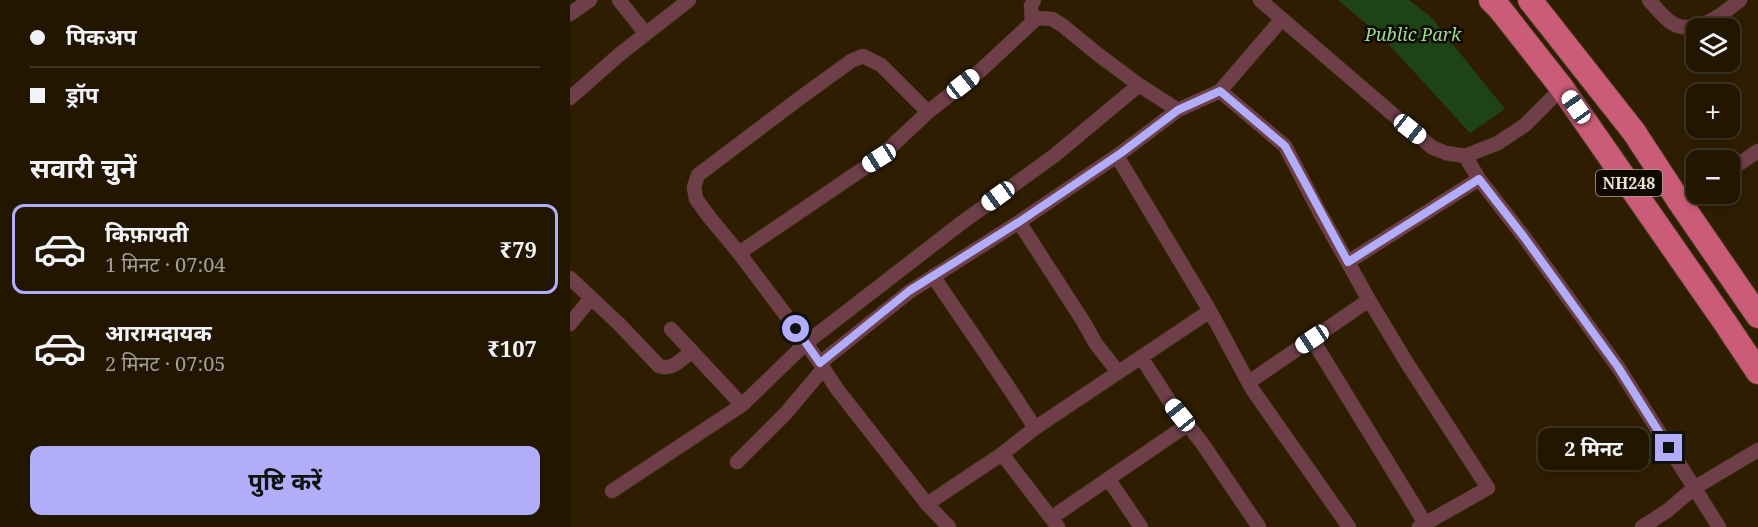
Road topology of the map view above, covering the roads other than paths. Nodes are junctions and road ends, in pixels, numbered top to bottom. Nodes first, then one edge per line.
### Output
1 (590, 0) edge
2 (619, 0) edge
3 (689, 0) edge
4 (1034, 0) edge
5 (1260, 0) edge
6 (1491, 0) edge
7 (1530, 0) edge
8 (1649, 0) edge
9 (1740, 0) edge
10 (570, 14) edge
11 (1282, 19) junction
12 (1032, 21) junction
13 (646, 34) junction
14 (1574, 54) junction
15 (1557, 80) junction
16 (1139, 85) junction
17 (1220, 91) junction
18 (570, 98) edge
19 (1178, 110) junction
20 (928, 112) junction
21 (1117, 156) junction
22 (1465, 156) junction
23 (1756, 156) edge
24 (1740, 165) edge
25 (1479, 179) junction
26 (1686, 194) edge
27 (1693, 204) edge
28 (1019, 222) junction
29 (739, 253) junction
30 (1348, 262) junction
31 (933, 276) junction
32 (570, 278) edge
33 (591, 298) junction
34 (1369, 300) junction
35 (1210, 311) junction
36 (1758, 316) edge
37 (570, 324) edge
38 (671, 329) dead end
39 (1312, 339) junction
40 (806, 343) junction
41 (692, 351) junction
42 (1141, 357) junction
43 (1755, 361) edge
44 (822, 366) junction
45 (1118, 372) junction
46 (1249, 382) junction
47 (742, 405) junction
48 (1187, 425) junction
49 (1035, 428) junction
50 (1758, 450) edge
51 (1002, 454) junction
52 (737, 462) dead end
53 (1109, 480) junction
54 (1694, 488) junction
55 (612, 491) dead end
56 (927, 504) junction
57 (1055, 522) edge
58 (1422, 525) edge
59 (949, 527) edge
60 (1141, 527) edge
61 (1259, 527) edge
62 (1349, 527) edge
63 (1642, 527) edge
64 (1719, 527) edge

1 - 10 street
2 - 13 street
3 - 13 street
4 - 12 street
5 - 11 street
6 - 15 highway, NH248
7 - 14 highway, NH248
8 - 9 street
11 - 17 street
11 - 22 street
12 - 16 street
12 - 20 street
13 - 18 street
14 - 15 highway
14 - 26 highway, NH248
15 - 22 street
15 - 43 highway, NH248
16 - 19 street
16 - 40 street
17 - 19 street
17 - 30 street
19 - 21 street
20 - 29 street
20 - 29 street
21 - 28 street
21 - 35 street
22 - 25 street
23 - 24 street
25 - 30 street
25 - 54 street
27 - 36 highway, NH248
28 - 31 street
28 - 45 street
29 - 40 street
30 - 34 street
31 - 44 street
31 - 49 street
32 - 33 street
33 - 37 street
33 - 41 street
34 - 39 street
34 - 58 street
35 - 42 street
35 - 46 street
38 - 41 street
39 - 46 street
39 - 58 street
40 - 44 street
40 - 47 street
41 - 47 street
42 - 45 street
42 - 48 street
44 - 52 street
44 - 56 street
45 - 49 street
46 - 62 street
47 - 55 street
48 - 53 street
48 - 61 street
49 - 51 street
50 - 54 street
51 - 56 street
51 - 57 street
53 - 57 street
53 - 60 street
54 - 63 street
54 - 64 street
56 - 59 street

